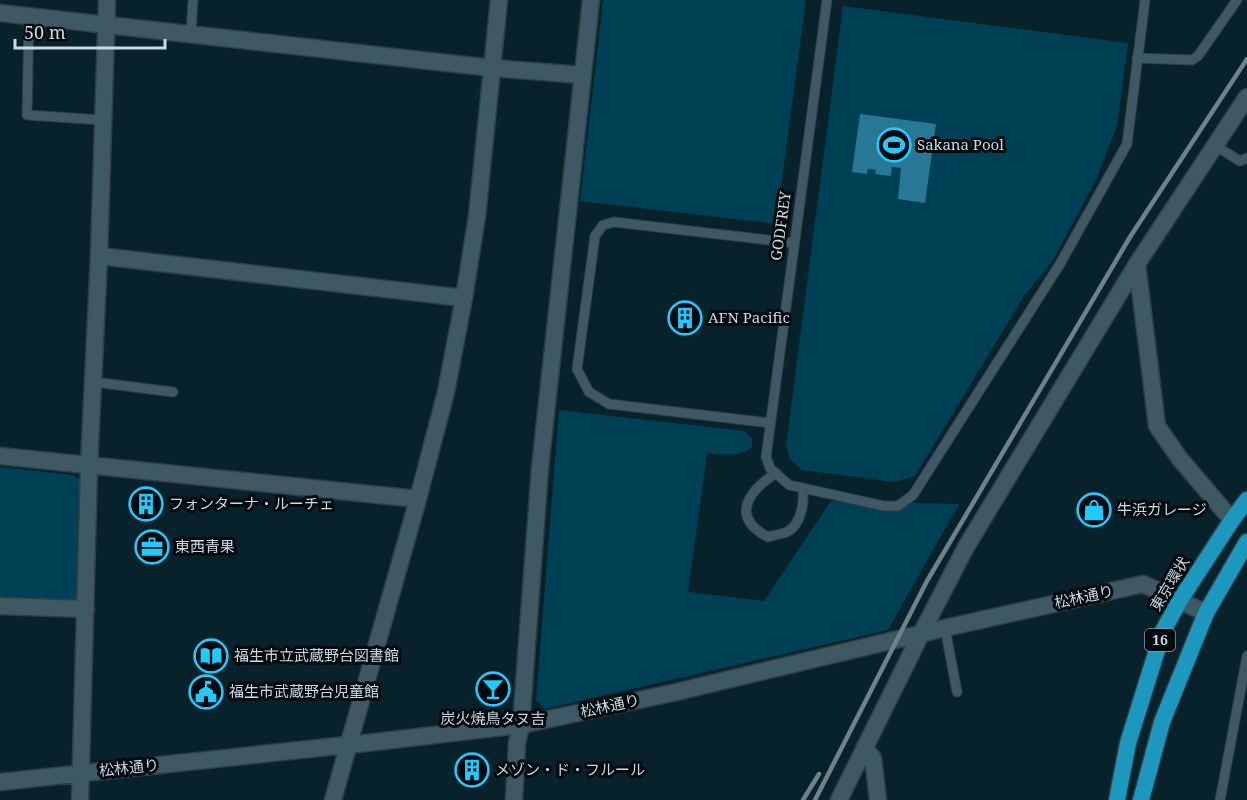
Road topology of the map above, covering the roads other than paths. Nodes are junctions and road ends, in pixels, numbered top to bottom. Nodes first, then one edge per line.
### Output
1 (107, 0) edge
2 (193, 0) edge
3 (499, 0) edge
4 (591, 0) edge
5 (827, 0) edge
6 (1145, 0) edge
7 (1237, 0) edge
8 (0, 12) edge
9 (29, 16) junction
10 (106, 23) junction
11 (191, 33) junction
12 (1137, 58) junction
13 (492, 68) junction
14 (582, 75) junction
15 (1247, 97) edge
16 (102, 120) junction
17 (1215, 145) junction
18 (1247, 158) edge
19 (794, 243) junction
20 (99, 256) junction
21 (1137, 264) junction
22 (464, 298) junction
23 (94, 382) junction
24 (173, 392) dead end
25 (770, 423) junction
26 (0, 456) edge
27 (89, 466) junction
28 (776, 473) junction
29 (803, 488) junction
30 (418, 499) junction
31 (1247, 500) edge
32 (1232, 520) junction
33 (1247, 542) edge
34 (1180, 600) junction
35 (0, 606) edge
36 (86, 609) junction
37 (1206, 612) junction
38 (945, 628) junction
39 (921, 633) junction
40 (1247, 656) edge
41 (957, 692) dead end
42 (521, 724) junction
43 (349, 745) junction
44 (864, 748) junction
45 (80, 773) junction
46 (0, 782) edge
47 (80, 800) edge
48 (333, 800) edge
49 (514, 800) edge
50 (839, 800) edge
51 (878, 800) edge
52 (1117, 800) edge
53 (1141, 800) edge
54 (1220, 800) edge

1 - 10 street
2 - 11 lane
3 - 13 street
4 - 14 street
5 - 19 lane, GODFREY
6 - 12 lane
7 - 12 lane
8 - 9 street
9 - 10 street
9 - 16 lane
10 - 11 street
10 - 16 street
11 - 13 street
12 - 29 lane
13 - 14 street
13 - 22 street
14 - 42 street
15 - 17 street
16 - 20 street
17 - 18 lane
17 - 21 street
19 - 25 lane, GODFREY
19 - 25 lane
20 - 22 street
20 - 23 street
21 - 32 street
21 - 39 street
22 - 30 street
23 - 24 lane
23 - 27 street
25 - 28 lane, GODFREY
26 - 27 street
27 - 30 street
27 - 36 street
28 - 29 lane
28 - 29 lane
30 - 43 street
31 - 32 highway, 東京環状 / 16
32 - 34 highway, 東京環状 / 16
33 - 37 highway, 16
34 - 37 street, 松林通り
34 - 38 street, 松林通り
34 - 52 highway, 東京環状 / 16
35 - 36 street
36 - 45 street
37 - 53 highway, 16
38 - 39 street, 松林通り
38 - 41 lane
39 - 42 street, 松林通り
39 - 44 street
40 - 54 lane
42 - 43 street, 松林通り
42 - 49 street
43 - 45 street, 松林通り
43 - 48 street
44 - 50 street
44 - 51 street
45 - 46 street, 松林通り
45 - 47 street

